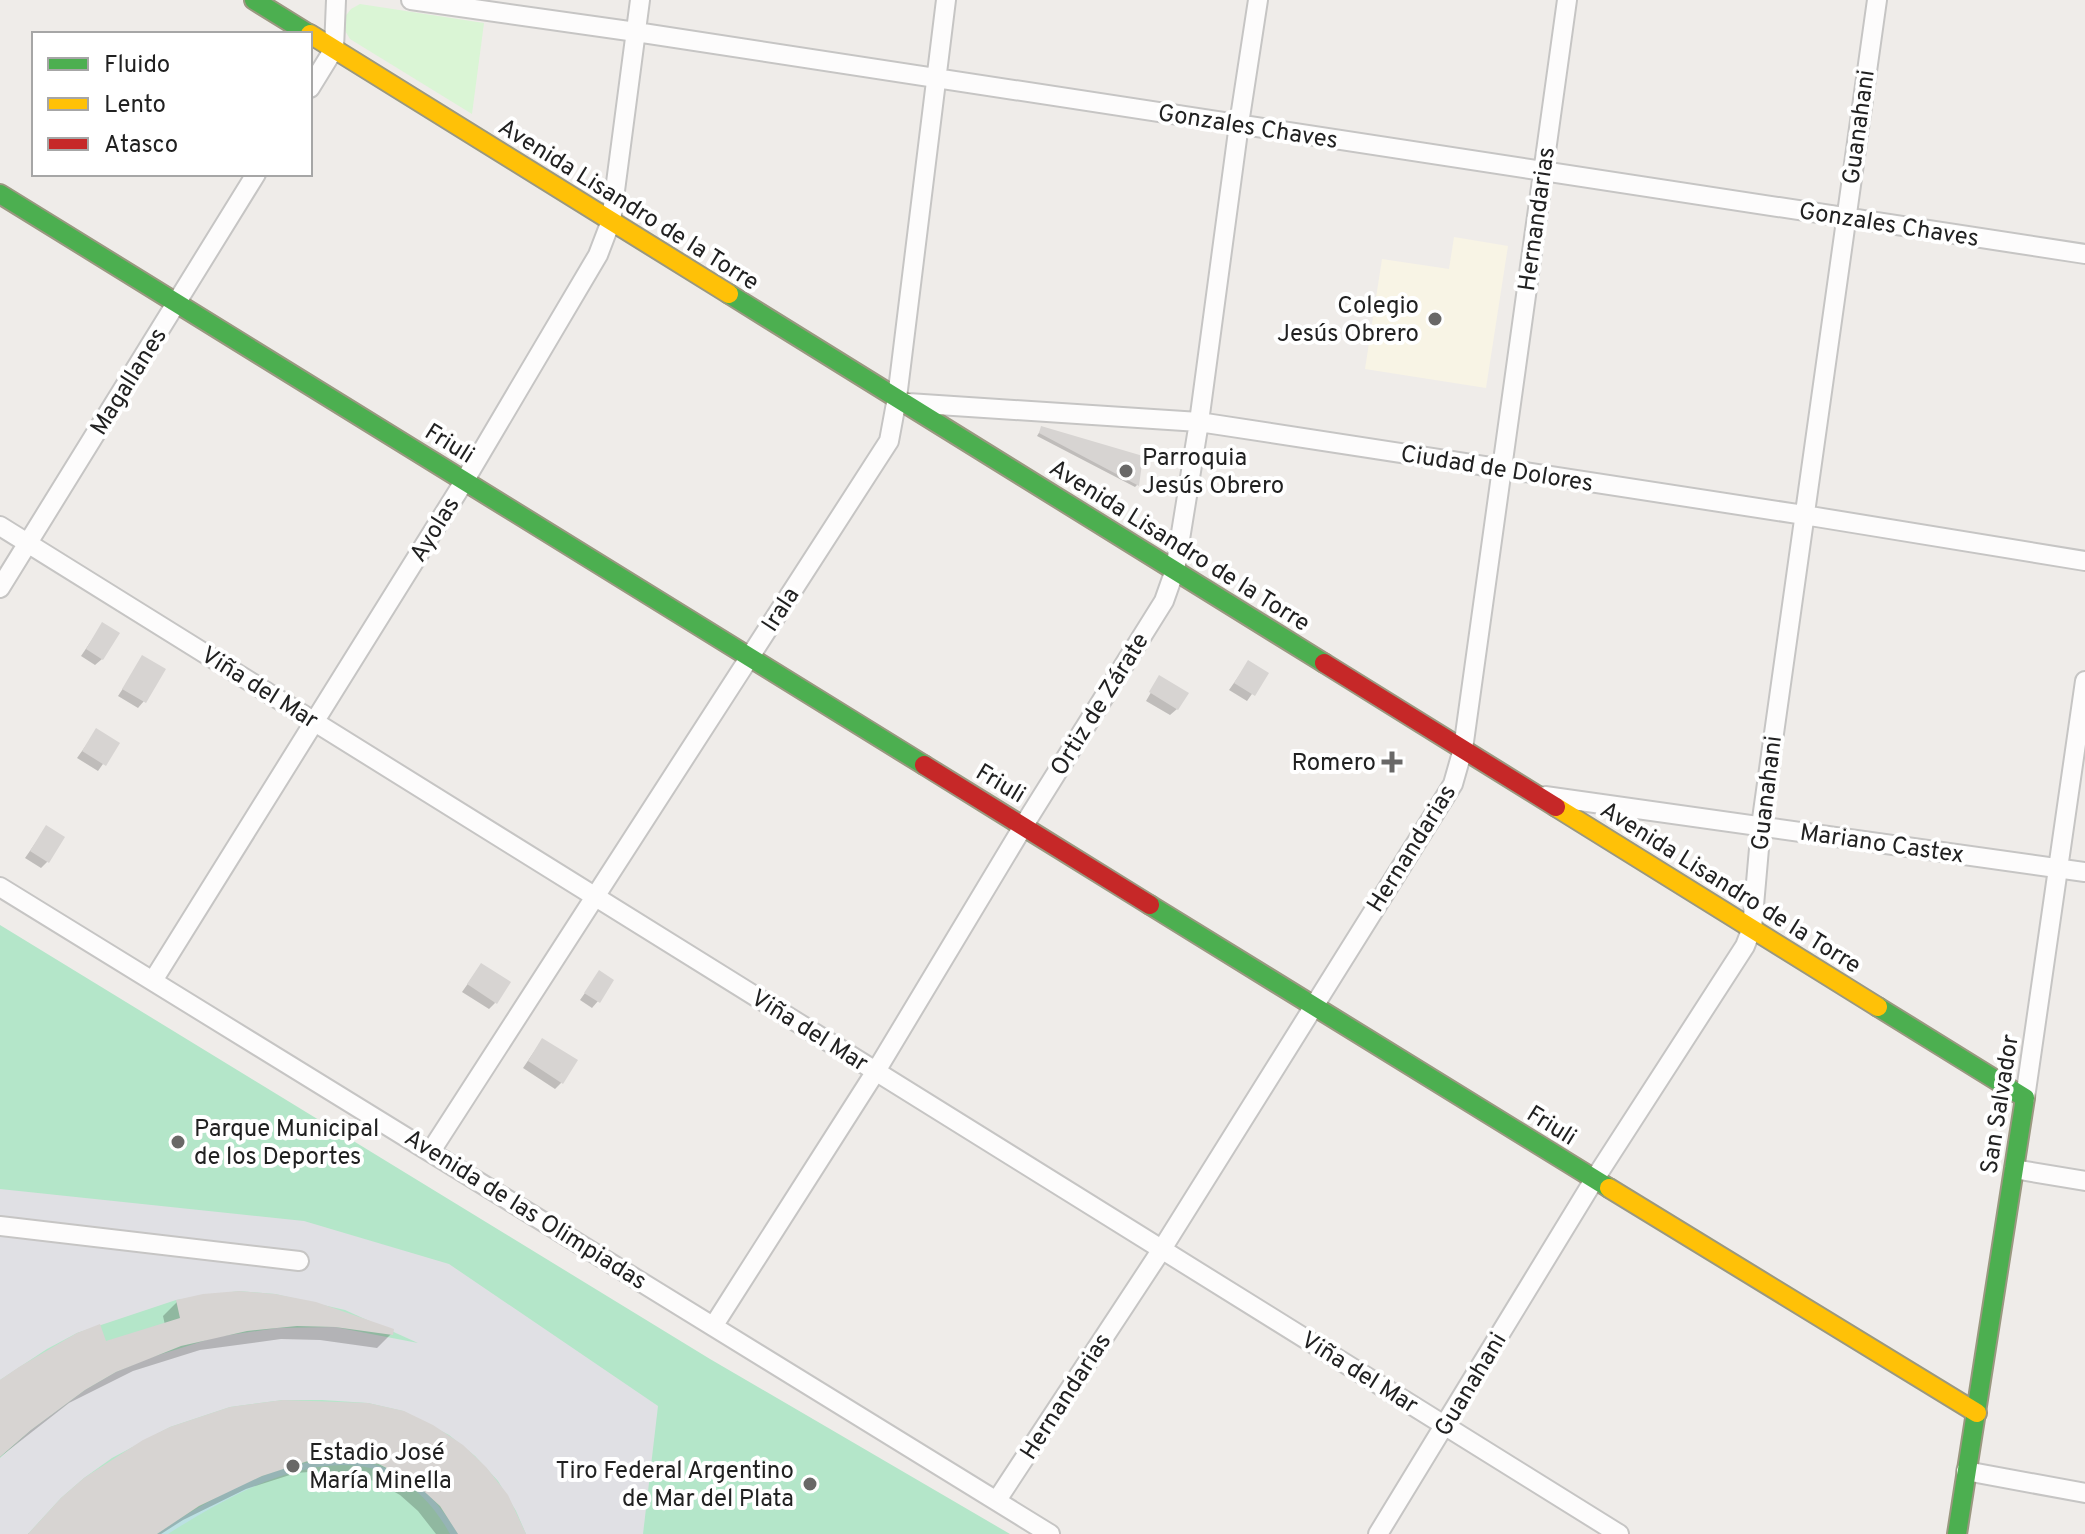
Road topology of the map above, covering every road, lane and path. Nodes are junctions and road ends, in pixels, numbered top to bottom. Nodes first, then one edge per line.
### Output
1 (254, 0) edge
2 (336, 0) edge
3 (411, 0) edge
4 (640, 0) edge
5 (946, 0) edge
6 (1258, 0) edge
7 (1567, 0) edge
8 (1877, 0) edge
9 (307, 32) edge
10 (636, 32) junction
11 (312, 35) edge
12 (334, 49) junction
13 (936, 78) junction
14 (312, 85) edge
15 (1239, 124) junction
16 (1543, 171) junction
17 (255, 176) edge
18 (0, 194) edge
19 (1845, 217) junction
20 (611, 221) junction
21 (2085, 254) edge
22 (177, 302) junction
23 (901, 401) junction
24 (1199, 422) junction
25 (1503, 468) junction
26 (465, 480) junction
27 (1804, 515) junction
28 (0, 526) edge
29 (28, 543) junction
30 (2085, 561) edge
31 (1175, 570) junction
32 (0, 588) edge
33 (749, 657) junction
34 (2085, 681) edge
35 (316, 722) junction
36 (1463, 749) junction
37 (1537, 795) junction
38 (1024, 825) junction
39 (1761, 826) junction
40 (2058, 868) junction
41 (2085, 872) edge
42 (0, 887) edge
43 (594, 896) junction
44 (1752, 928) junction
45 (154, 979) junction
46 (1314, 1004) junction
47 (876, 1071) junction
48 (2025, 1098) junction
49 (431, 1151) junction
50 (2014, 1169) junction
51 (1594, 1180) junction
52 (2085, 1181) edge
53 (0, 1226) edge
54 (1162, 1249) junction
55 (299, 1261) dead end
56 (714, 1325) junction
57 (1977, 1413) junction
58 (1445, 1426) junction
59 (1966, 1471) junction
60 (2085, 1493) edge
61 (997, 1500) junction
62 (1050, 1534) edge
63 (1378, 1534) edge
64 (1619, 1534) edge
65 (1957, 1534) edge

1 - 9 street, Avenida Lisandro de la Torre
2 - 12 street
3 - 10 street, Gonzales Chaves
4 - 10 street, Ayolas
5 - 13 street, Irala
6 - 15 street, Ortiz de Zárate
7 - 16 street, Hernandarias
8 - 19 street, Guanahani
10 - 13 street, Gonzales Chaves
10 - 20 street, Ayolas
11 - 12 street, Avenida Lisandro de la Torre
12 - 14 street
12 - 20 street, Avenida Lisandro de la Torre
13 - 15 street, Gonzales Chaves
13 - 23 street, Irala
15 - 16 street, Gonzales Chaves
15 - 24 street, Ortiz de Zárate
16 - 19 street, Gonzales Chaves
16 - 25 street, Hernandarias
17 - 22 street, Magallanes
18 - 22 street, Friuli
19 - 21 street, Gonzales Chaves
19 - 27 street, Guanahani
20 - 23 street, Avenida Lisandro de la Torre
20 - 26 street, Ayolas
22 - 26 street, Friuli
22 - 29 street, Magallanes
23 - 24 street, Ciudad de Dolores
23 - 31 street, Avenida Lisandro de la Torre
23 - 33 street, Irala
24 - 25 street, Ciudad de Dolores
24 - 31 street, Ortiz de Zárate
25 - 27 street, Ciudad de Dolores
25 - 36 street, Hernandarias
26 - 33 street, Friuli
26 - 35 street, Ayolas
27 - 30 street, Ciudad de Dolores
27 - 39 street, Guanahani
28 - 29 street, Viña del Mar
29 - 32 street, Magallanes
29 - 35 street, Viña del Mar
31 - 36 street, Avenida Lisandro de la Torre
31 - 38 street, Ortiz de Zárate
33 - 38 street, Friuli
33 - 43 street, Irala
34 - 40 street, San Salvador
35 - 43 street, Viña del Mar
35 - 45 street, Ayolas
36 - 37 street, Avenida Lisandro de la Torre
36 - 46 street, Hernandarias
37 - 39 street, Mariano Castex
37 - 44 street, Avenida Lisandro de la Torre
38 - 46 street, Friuli
38 - 47 street, Ortiz de Zárate
39 - 40 street, Mariano Castex
39 - 44 street, Guanahani
40 - 41 street, Mariano Castex
40 - 48 street, San Salvador
42 - 45 street, Avenida de las Olimpiadas
43 - 47 street, Viña del Mar
43 - 49 street, Irala
44 - 48 street, Avenida Lisandro de la Torre
44 - 51 street, Guanahani
45 - 49 street, Avenida de las Olimpiadas
46 - 51 street, Friuli
46 - 54 street, Hernandarias
47 - 54 street, Viña del Mar
47 - 56 street, Ortiz de Zárate
48 - 50 street, San Salvador
49 - 56 street, Avenida de las Olimpiadas
50 - 52 street
50 - 57 street, San Salvador
51 - 57 street, Friuli
51 - 58 street, Guanahani
53 - 55 street
54 - 58 street, Viña del Mar
54 - 61 street, Hernandarias
56 - 61 street, Avenida de las Olimpiadas
57 - 59 street, San Salvador
58 - 63 street, Guanahani
58 - 64 street, Viña del Mar
59 - 60 street
59 - 65 street, San Salvador
61 - 62 street, Avenida de las Olimpiadas

